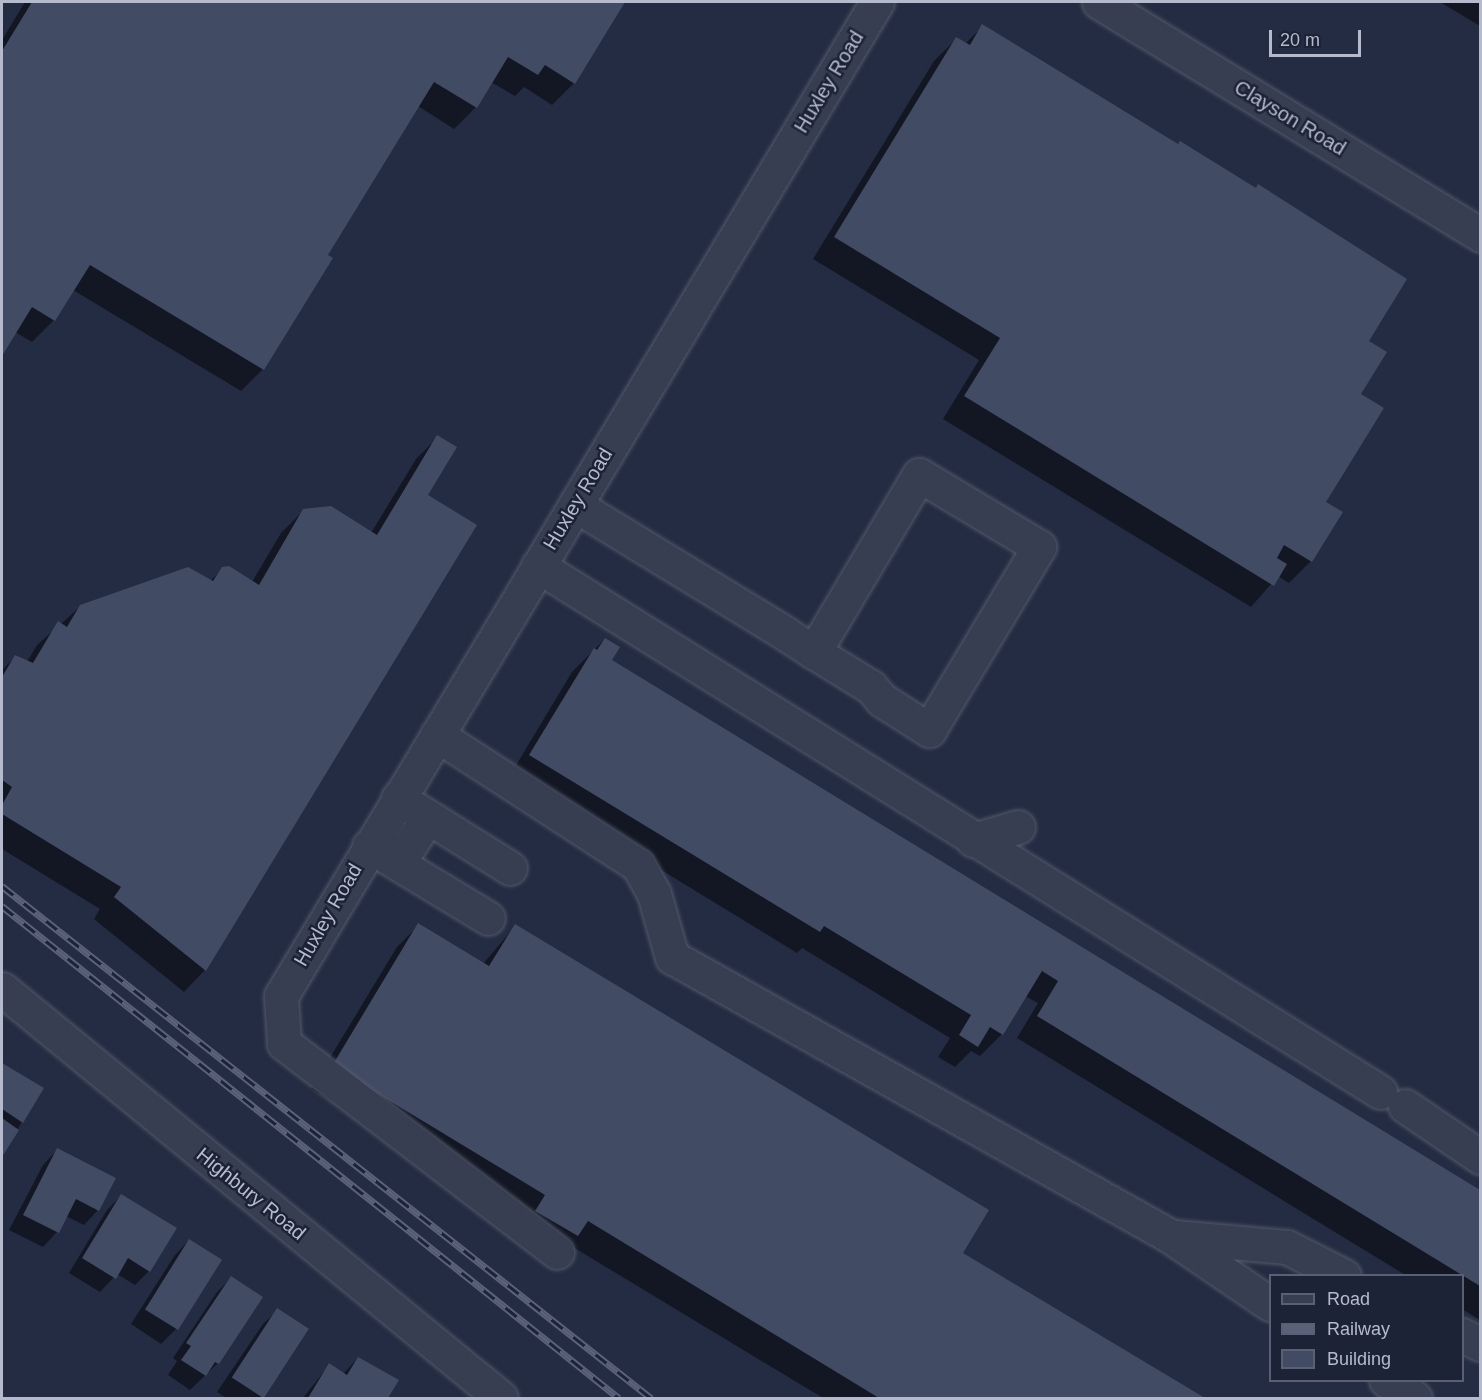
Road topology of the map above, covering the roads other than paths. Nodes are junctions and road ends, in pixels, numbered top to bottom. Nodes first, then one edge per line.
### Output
1 (877, 2) edge
2 (1099, 2) edge
3 (1480, 235) edge
4 (575, 505) junction
5 (538, 566) junction
6 (814, 652) junction
7 (437, 735) junction
8 (398, 798) junction
9 (428, 817) junction
10 (1018, 827) dead end
11 (973, 840) junction
12 (369, 846) junction
13 (399, 863) junction
14 (510, 868) dead end
15 (488, 918) dead end
16 (2, 989) edge
17 (1480, 1157) edge
18 (1170, 1236) junction
19 (557, 1252) dead end
20 (1342, 1274) edge
21 (1269, 1303) edge
22 (1464, 1336) edge
23 (1480, 1344) edge
24 (1389, 1382) edge
25 (494, 1396) edge
26 (1415, 1398) edge

1 - 4 street, Huxley Road
2 - 3 street, Clayson Road
4 - 5 street, Huxley Road
4 - 6 street
5 - 7 street, Huxley Road
5 - 11 street
6 - 6 street
7 - 8 street, Huxley Road
7 - 18 street
8 - 9 street
8 - 12 street, Huxley Road
9 - 13 street
9 - 14 street
10 - 11 street
11 - 17 street
12 - 13 street
12 - 19 street, Huxley Road
13 - 15 street
16 - 25 street, Highbury Road
18 - 20 street
18 - 21 street
22 - 23 street
24 - 26 street

